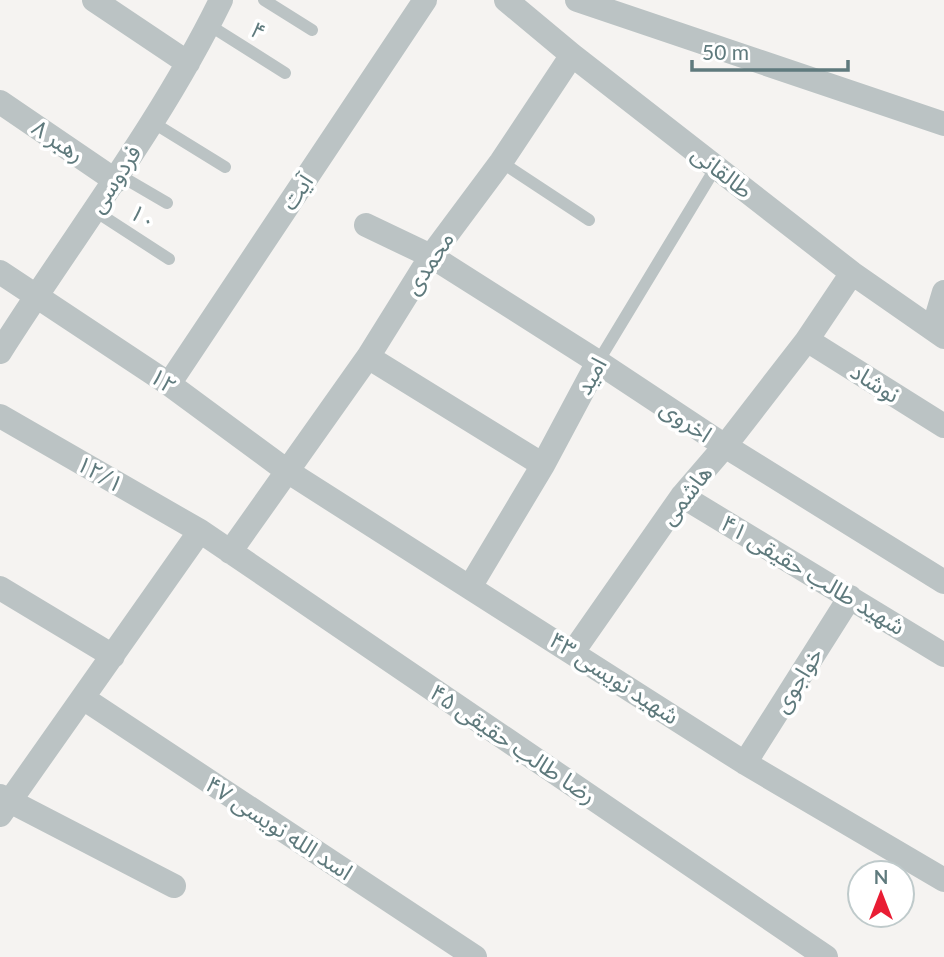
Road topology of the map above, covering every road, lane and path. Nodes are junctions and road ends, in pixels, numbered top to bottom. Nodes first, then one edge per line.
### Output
1 (94, 0) edge
2 (221, 0) edge
3 (264, 0) edge
4 (425, 0) edge
5 (506, 0) edge
6 (577, 0) edge
7 (209, 25) junction
8 (312, 30) dead end
9 (572, 55) junction
10 (188, 63) junction
11 (285, 73) dead end
12 (0, 102) edge
13 (152, 122) junction
14 (944, 124) edge
15 (501, 162) junction
16 (225, 167) dead end
17 (716, 167) junction
18 (118, 178) junction
19 (167, 203) dead end
20 (94, 211) junction
21 (589, 220) dead end
22 (366, 225) dead end
23 (431, 256) junction
24 (169, 259) dead end
25 (0, 272) edge
26 (852, 273) junction
27 (944, 292) edge
28 (36, 295) junction
29 (939, 332) edge
30 (807, 340) junction
31 (0, 352) edge
32 (368, 356) junction
33 (598, 362) junction
34 (169, 384) junction
35 (0, 416) edge
36 (944, 426) edge
37 (725, 446) junction
38 (543, 465) junction
39 (287, 471) junction
40 (682, 496) junction
41 (200, 531) junction
42 (230, 552) junction
43 (944, 582) edge
44 (470, 587) junction
45 (0, 588) edge
46 (850, 597) junction
47 (573, 652) junction
48 (944, 655) edge
49 (113, 656) junction
50 (83, 698) junction
51 (745, 763) junction
52 (4, 804) edge
53 (944, 880) edge
54 (174, 886) dead end
55 (475, 957) edge
56 (826, 957) edge

1 - 10 street
2 - 7 street, فردوسی
3 - 8 lane
4 - 34 street, آیت
5 - 9 street, طالقانی
6 - 14 street
7 - 10 street, فردوسی
7 - 11 lane, ۴
9 - 15 street, محمدی
9 - 17 street, طالقانی
10 - 13 street, فردوسی
12 - 18 street, رهبر ۸
13 - 16 lane
13 - 18 street, فردوسی
15 - 21 lane
15 - 23 street, محمدی
17 - 26 street, طالقانی
17 - 33 lane, امید
18 - 19 lane
18 - 20 street, فردوسی
20 - 24 lane, ۱۰
20 - 28 street, فردوسی
22 - 23 street, اخروی
23 - 32 street, محمدی
23 - 33 street, اخروی
25 - 28 street, ۱۲
26 - 29 street, طالقانی
26 - 30 street, هاشمی
27 - 29 street
28 - 31 street, فردوسی
28 - 34 street, ۱۲
30 - 36 street, نوشاد
30 - 37 street, هاشمی
32 - 38 street
32 - 39 street, محمدی
33 - 37 street, اخروی
33 - 38 street, امید
34 - 39 street, ۱۲
35 - 41 street, ۱۲/۱
37 - 40 street, هاشمی
37 - 43 street, اخروی
38 - 44 street, امید
39 - 42 street, محمدی
39 - 44 street, ۴۳ شهید نویسی
40 - 46 street, ۴۱ شهید طالب حقیقی
40 - 47 street, هاشمی
41 - 42 street, ۴۵ رضا طالب حقیقی
41 - 49 street
42 - 56 street, ۴۵ رضا طالب حقیقی
44 - 47 street, ۴۳ شهید نویسی
45 - 49 street
46 - 48 street, ۴۱ شهید طالب حقیقی
46 - 51 street, خواجوی
47 - 51 street, ۴۳ شهید نویسی
49 - 50 street
50 - 52 street
50 - 55 street, ۴۷ اسد الله نویسی
51 - 53 street, ۴۳ شهید نویسی
52 - 54 street

